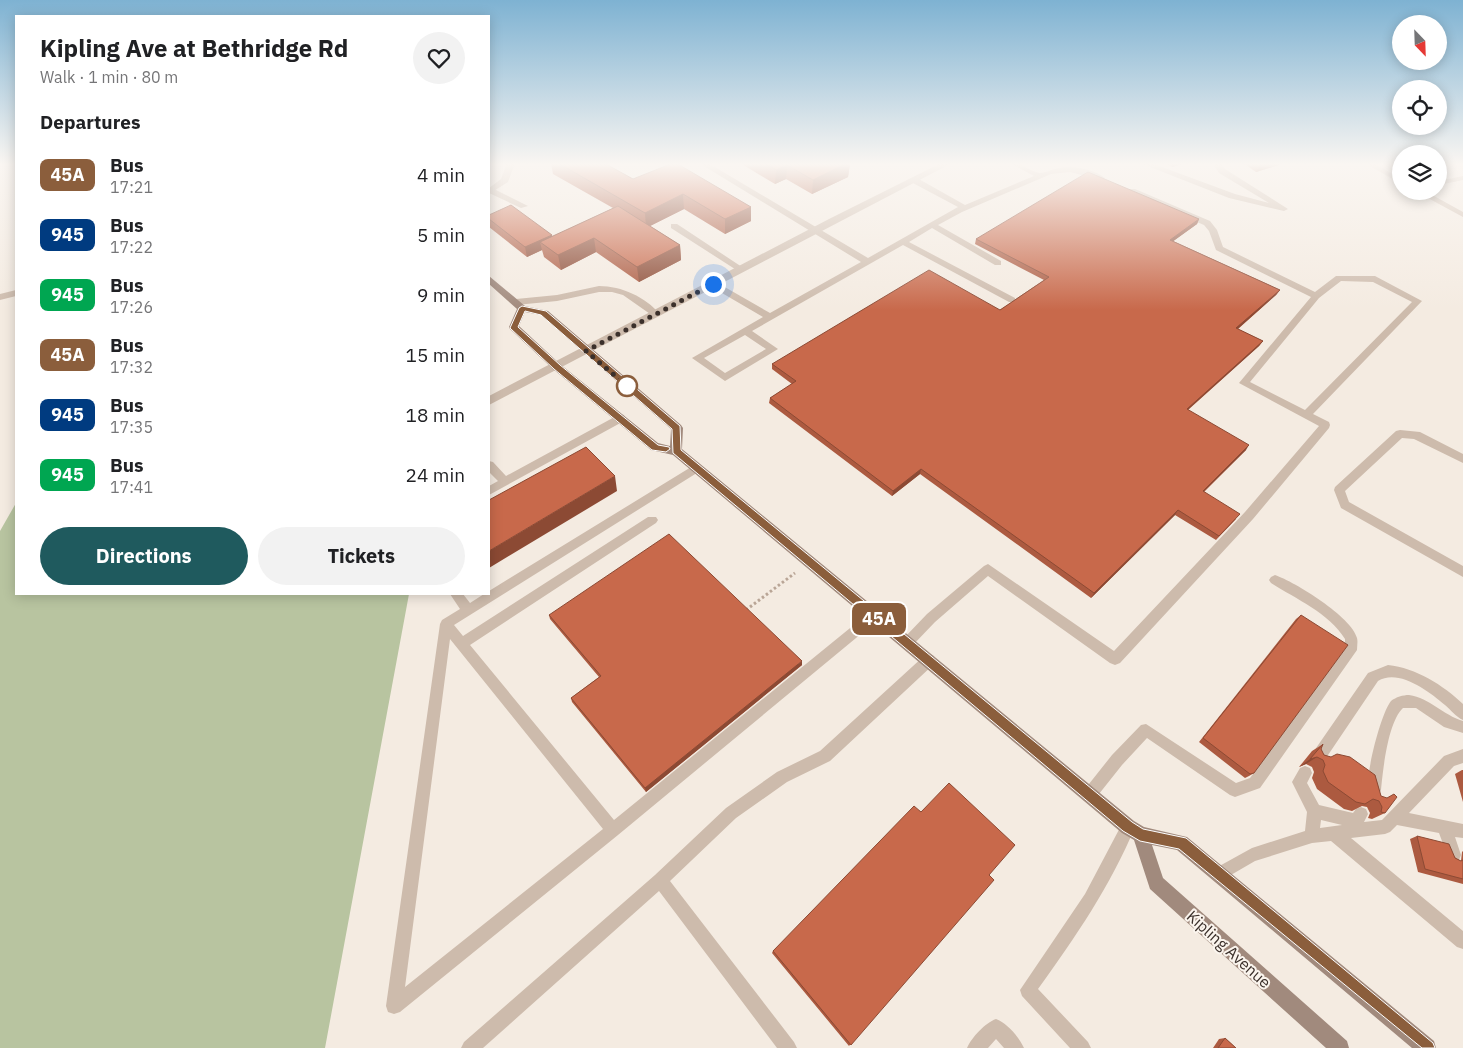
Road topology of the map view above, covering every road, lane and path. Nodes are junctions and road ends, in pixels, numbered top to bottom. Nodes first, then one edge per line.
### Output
1 (785, 212) edge
2 (850, 212) edge
3 (957, 212) edge
4 (1181, 212) edge
5 (932, 225) junction
6 (674, 226) dead end
7 (815, 229) junction
8 (903, 242) junction
9 (868, 262) junction
10 (998, 263) dead end
11 (741, 269) junction
12 (490, 280) edge
13 (713, 284) junction
14 (15, 293) edge
15 (1316, 296) junction
16 (0, 297) edge
17 (1012, 300) edge
18 (519, 305) junction
19 (656, 314) junction
20 (770, 317) junction
21 (745, 331) junction
22 (586, 351) junction
23 (557, 367) junction
24 (490, 400) edge
25 (1306, 415) junction
26 (620, 418) junction
27 (676, 451) junction
28 (1463, 459) edge
29 (490, 466) edge
30 (696, 468) junction
31 (505, 482) junction
32 (490, 490) edge
33 (652, 520) dead end
34 (810, 562) junction
35 (1463, 572) edge
36 (1275, 580) dead end
37 (457, 595) edge
38 (468, 610) junction
39 (746, 611) edge
40 (875, 615) junction
41 (446, 624) junction
42 (908, 642) junction
43 (461, 644) junction
44 (930, 660) junction
45 (1463, 714) edge
46 (1463, 728) edge
47 (1319, 756) edge
48 (1463, 756) edge
49 (1305, 773) dead end
50 (1090, 794) junction
51 (1374, 796) edge
52 (1314, 811) junction
53 (1361, 814) edge
54 (1394, 817) junction
55 (1444, 827) junction
56 (613, 830) junction
57 (1463, 830) edge
58 (1134, 831) junction
59 (1333, 833) junction
60 (1312, 836) junction
61 (1454, 855) edge
62 (1219, 874) junction
63 (660, 880) junction
64 (1463, 941) edge
65 (470, 1048) edge
66 (788, 1048) edge
67 (976, 1048) edge
68 (1016, 1048) edge
69 (1082, 1048) edge
70 (1340, 1048) edge
71 (1427, 1048) edge

1 - 7 lane
2 - 7 street
3 - 5 lane
4 - 15 lane
5 - 8 lane
5 - 10 lane
6 - 11 lane
7 - 9 lane
7 - 11 street
8 - 9 lane
8 - 17 lane
9 - 20 lane
11 - 13 street
12 - 18 main road
13 - 19 street
13 - 20 lane
14 - 16 lane
15 - 25 lane
15 - 25 lane
18 - 19 lane
18 - 22 main road
18 - 23 main road
19 - 22 street
20 - 21 lane
21 - 21 lane
22 - 23 street
22 - 27 main road
23 - 24 street
23 - 26 main road
25 - 42 lane
26 - 27 main road
26 - 31 lane
27 - 30 main road
28 - 35 lane
29 - 31 lane
30 - 34 main road
30 - 38 lane
31 - 32 lane
33 - 43 lane
34 - 39 path
34 - 40 main road
36 - 50 lane
37 - 38 lane
38 - 41 lane
40 - 42 main road
40 - 56 lane
41 - 43 lane
41 - 56 lane
42 - 44 main road
43 - 56 lane
44 - 50 main road
44 - 63 lane
45 - 47 lane
46 - 51 lane
48 - 54 lane
49 - 52 lane
50 - 58 main road
52 - 53 lane
52 - 60 lane
54 - 55 lane
54 - 59 lane
55 - 57 lane
55 - 61 lane
58 - 62 main road
58 - 69 lane
58 - 70 main road, Kipling Avenue
59 - 60 lane
59 - 64 lane
60 - 62 lane
62 - 71 main road
63 - 65 lane
63 - 66 lane
67 - 68 lane

